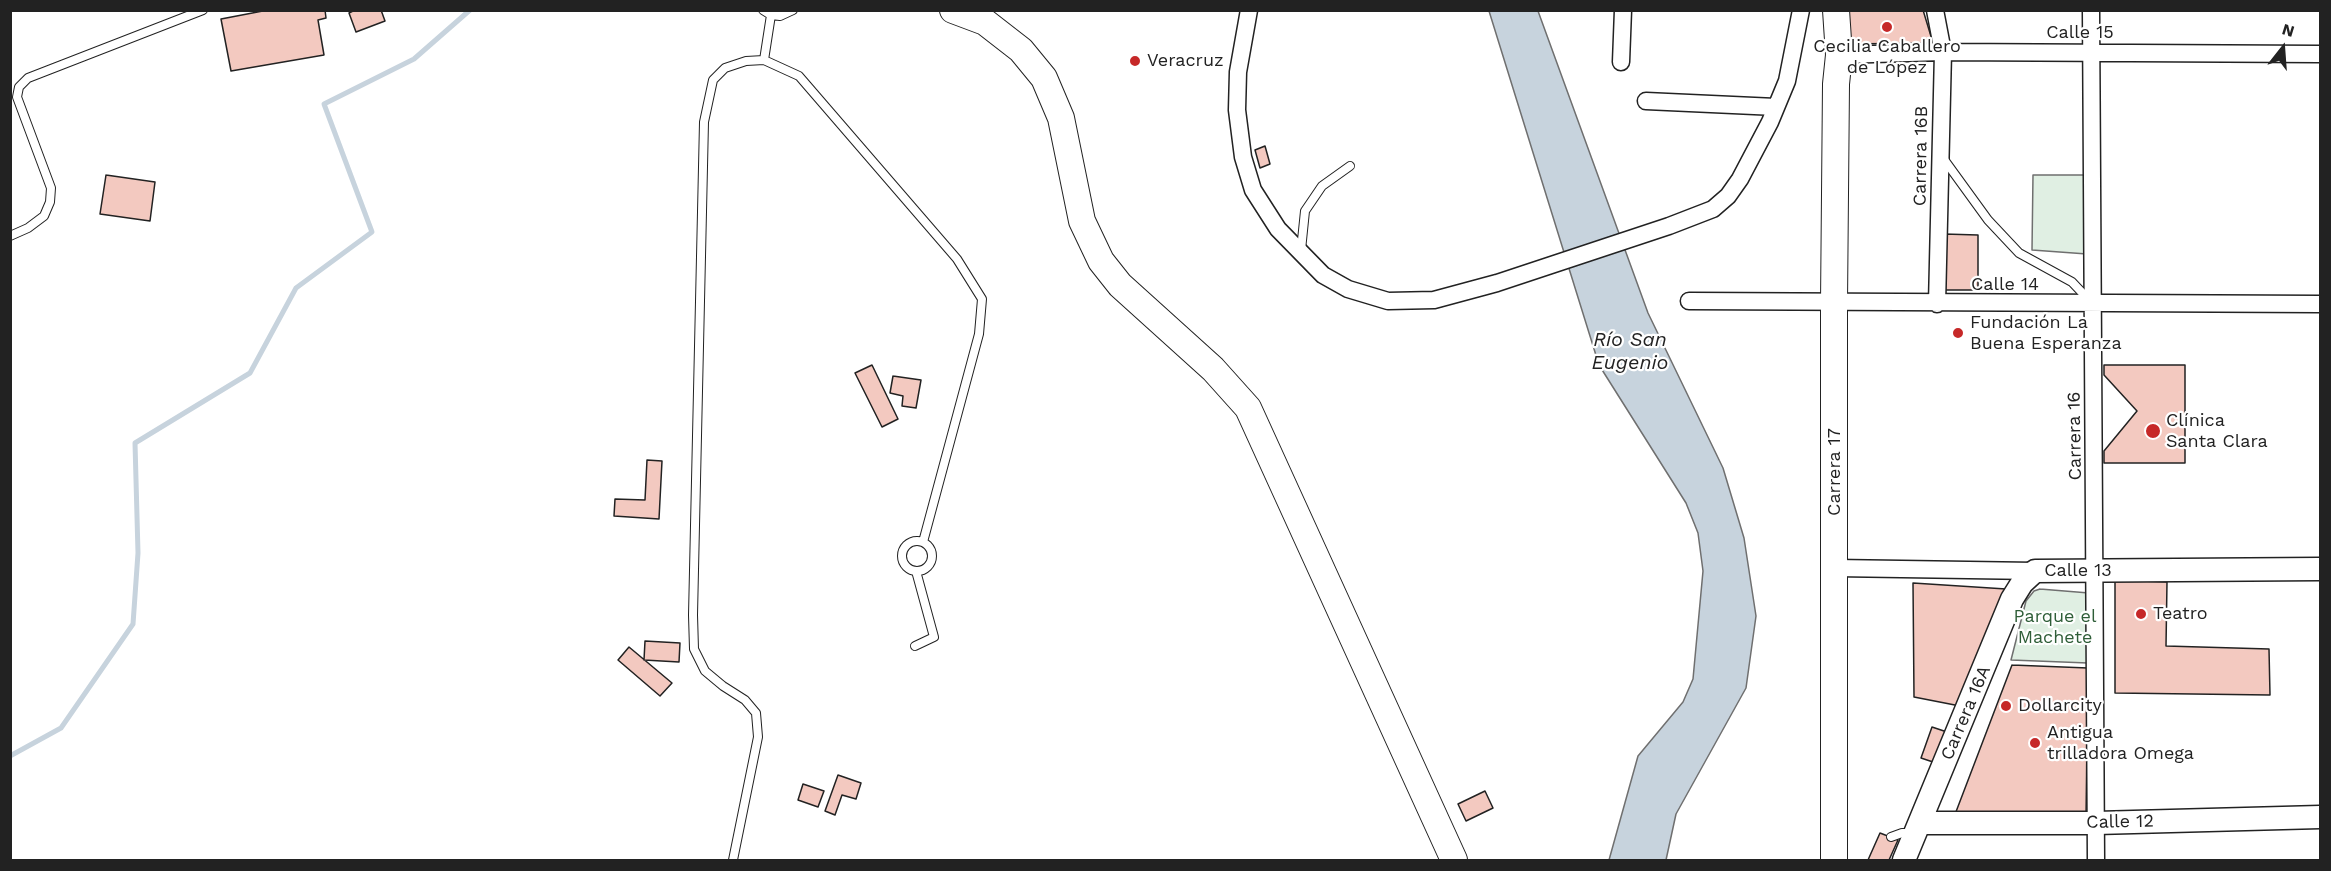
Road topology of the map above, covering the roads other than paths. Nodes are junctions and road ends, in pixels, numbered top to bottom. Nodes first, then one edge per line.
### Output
1 (203, 10) edge
2 (793, 10) edge
3 (953, 10) edge
4 (1249, 10) edge
5 (1623, 10) edge
6 (1801, 10) edge
7 (1816, 10) edge
8 (1836, 10) edge
9 (1935, 10) edge
10 (2091, 10) edge
11 (767, 13) edge
12 (1943, 52) junction
13 (2091, 52) junction
14 (2320, 54) edge
15 (1839, 55) junction
16 (764, 60) junction
17 (1622, 62) dead end
18 (1836, 84) junction
19 (1646, 100) dead end
20 (1776, 107) junction
21 (1941, 156) junction
22 (1350, 166) dead end
23 (10, 236) edge
24 (1301, 255) junction
25 (1689, 302) dead end
26 (1834, 303) junction
27 (1937, 304) junction
28 (2093, 304) junction
29 (2320, 304) edge
30 (923, 542) junction
31 (1835, 568) junction
32 (2320, 569) edge
33 (916, 571) junction
34 (2036, 571) junction
35 (2096, 571) junction
36 (915, 646) dead end
37 (2320, 817) edge
38 (2096, 823) junction
39 (1917, 829) junction
40 (1891, 837) dead end
41 (734, 861) edge
42 (1454, 861) edge
43 (1834, 861) edge
44 (1904, 861) edge
45 (2096, 861) edge

1 - 23 lane
2 - 11 lane
3 - 42 main road
4 - 24 street
5 - 17 street
6 - 20 street
7 - 18 main road, Carrera 17
8 - 15 main road, Carrera 17
9 - 12 street, Carrera 16B
10 - 13 street, Carrera 16
11 - 16 lane
12 - 13 street, Calle 15
12 - 15 street, Calle 15
12 - 21 street, Carrera 16B
13 - 14 street, Calle 15
13 - 28 street, Carrera 16
15 - 18 main road, Carrera 17
16 - 30 lane
16 - 41 lane
18 - 26 main road, Carrera 17
19 - 20 street
20 - 24 street
21 - 27 street, Carrera 16B
21 - 28 lane
22 - 24 lane
25 - 26 street, Calle 14
26 - 27 street, Calle 14
26 - 31 main road, Carrera 17
27 - 28 street, Calle 14
28 - 29 street, Calle 14
28 - 35 street, Carrera 16
30 - 33 lane
30 - 33 lane
31 - 34 street, Calle 13
31 - 43 main road, Carrera 17
32 - 35 main road, Calle 13
33 - 36 lane
34 - 35 main road, Calle 13
34 - 39 main road, Carrera 16A
35 - 38 street, Carrera 16
37 - 38 main road, Calle 12
38 - 39 main road, Calle 12
38 - 45 street, Carrera 16
39 - 40 lane
39 - 44 main road, Carrera 16A

